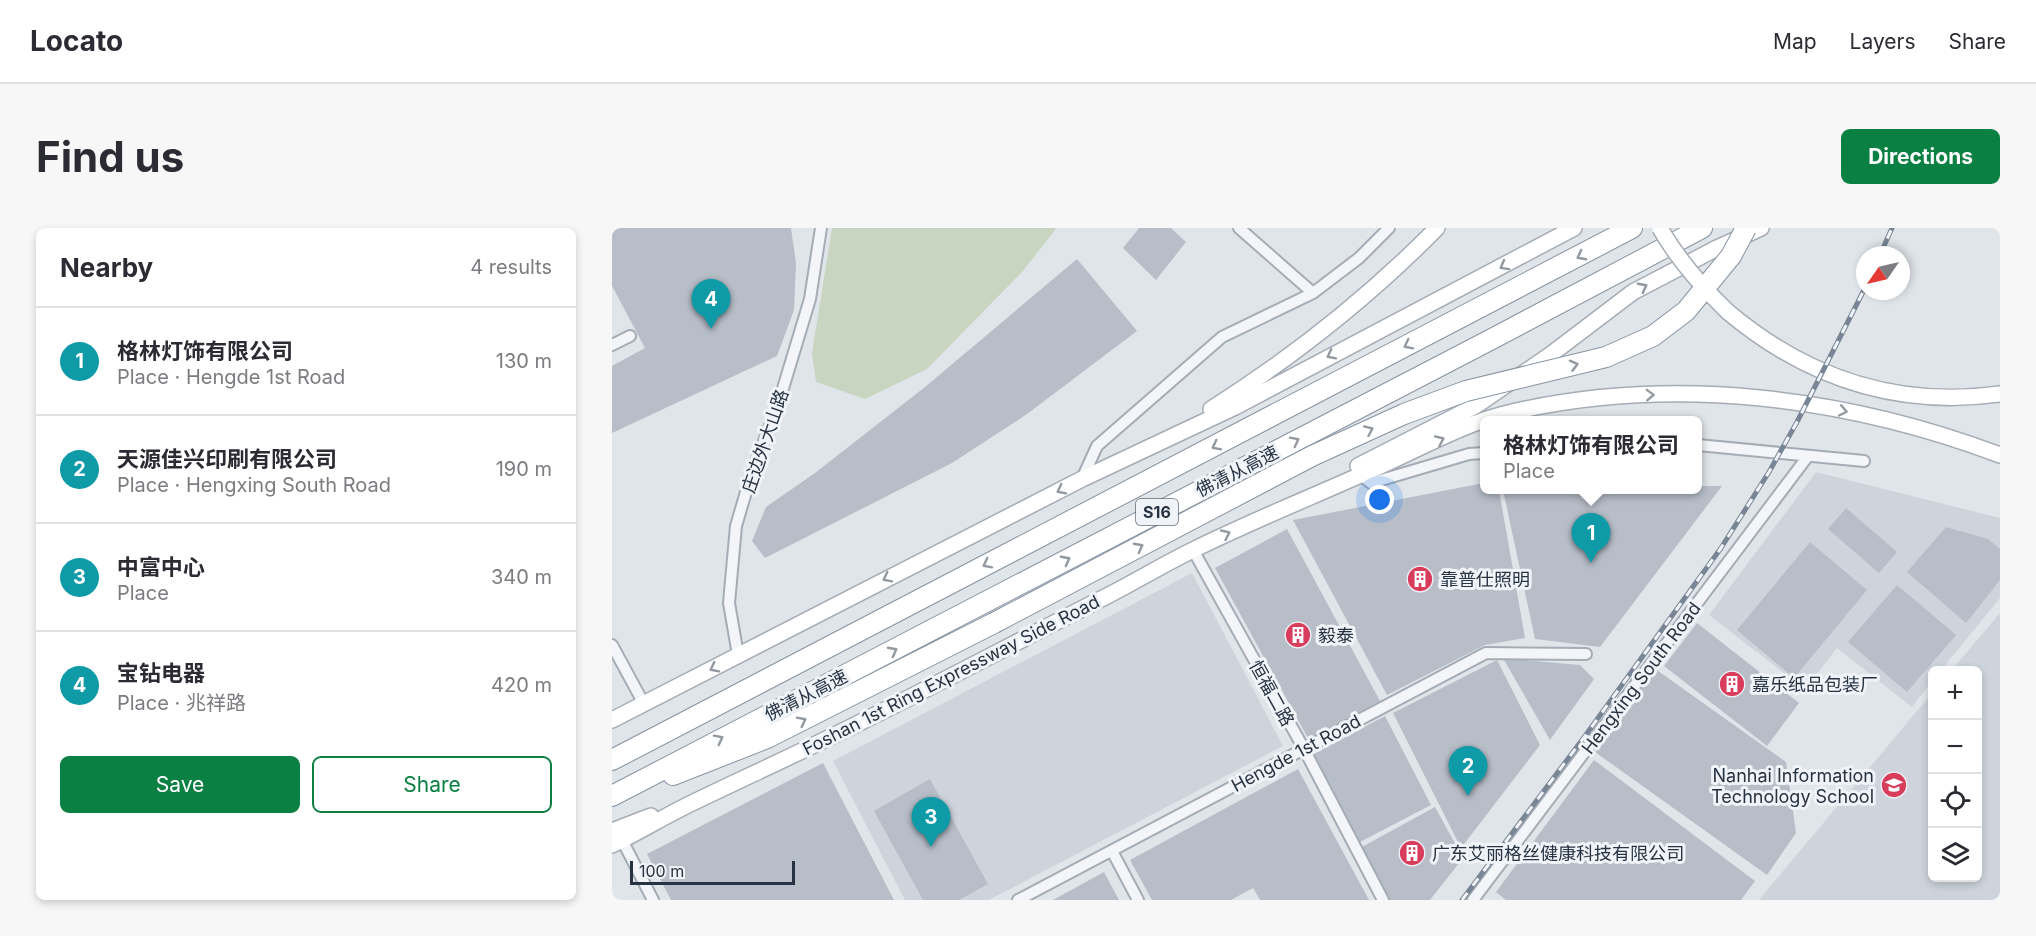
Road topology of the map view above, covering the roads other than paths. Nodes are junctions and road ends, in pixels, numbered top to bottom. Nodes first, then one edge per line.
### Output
1 (820, 228) edge
2 (1239, 228) edge
3 (1389, 228) edge
4 (1429, 228) edge
5 (1437, 228) edge
6 (1574, 228) edge
7 (1632, 228) edge
8 (1660, 228) edge
9 (1702, 228) edge
10 (1746, 228) edge
11 (1761, 228) edge
12 (1401, 263) junction
13 (1313, 293) junction
14 (630, 336) dead end
15 (612, 345) edge
16 (2000, 394) edge
17 (1498, 416) edge
18 (1480, 421) edge
19 (1702, 445) edge
20 (1152, 446) junction
21 (1480, 453) edge
22 (2000, 455) edge
23 (1808, 456) junction
24 (1864, 461) dead end
25 (1361, 475) junction
26 (1082, 479) junction
27 (1290, 505) junction
28 (1193, 550) junction
29 (612, 645) edge
30 (1586, 654) dead end
31 (738, 655) junction
32 (644, 705) junction
33 (612, 720) edge
34 (1304, 749) junction
35 (612, 760) edge
36 (612, 797) edge
37 (615, 839) edge
38 (1112, 851) junction
39 (653, 900) edge
40 (1018, 900) edge
41 (1138, 900) edge
42 (1383, 900) edge
43 (1473, 900) edge

1 - 31 street, 庄边外大山路
2 - 13 street
3 - 13 street
4 - 12 main road
5 - 12 main road
6 -> 20 main road
7 -> 35 highway, 佛清从高速 / S16
8 - 16 main road, bridge
36 -> 9 highway, 佛清从高速 / S16
36 -> 10 highway, bridge
27 -> 11 main road
12 - 20 main road
13 - 26 street
14 - 15 street
17 -> 22 main road
25 -> 18 main road
19 - 23 street
20 - 26 main road
21 - 25 street
23 - 24 street
23 - 43 street, Hengxing South Road
25 - 27 main road
26 -> 31 main road
28 -> 27 main road, Foshan 1st Ring Expressway Side Road
28 - 34 street, 恒福二路
28 - 37 main road, Foshan 1st Ring Expressway Side Road
29 - 32 street
30 - 34 street, Hengde 1st Road
31 -> 32 main road
32 - 33 main road
34 - 38 street, Hengde 1st Road
34 - 42 street, 恒福二路
37 - 39 street
38 - 40 street, Hengde 1st Road
38 - 41 street

